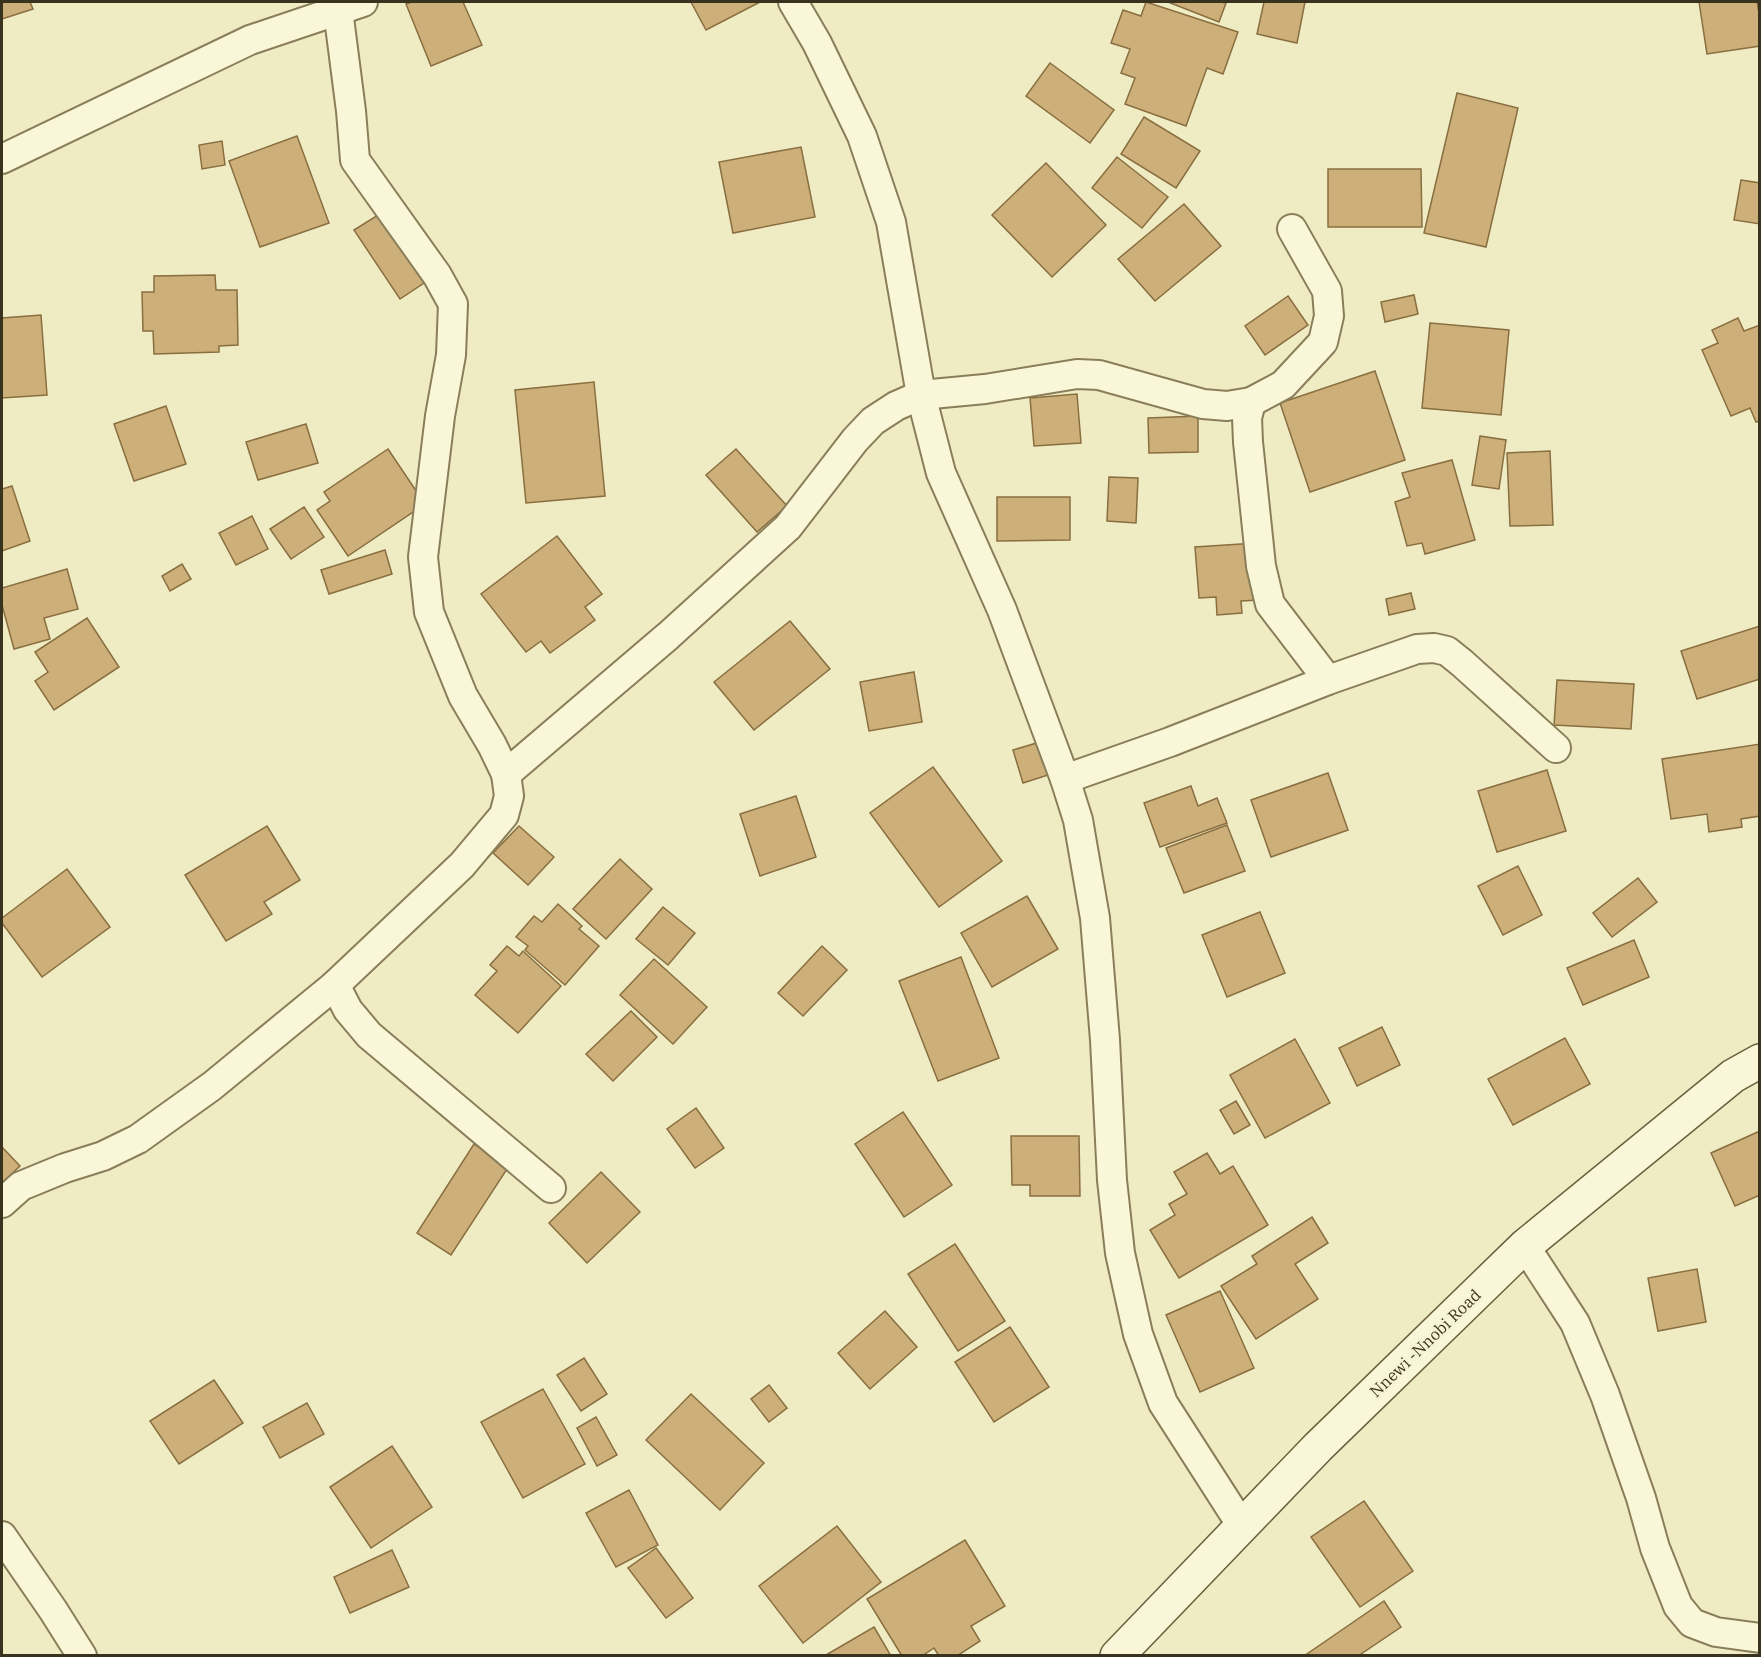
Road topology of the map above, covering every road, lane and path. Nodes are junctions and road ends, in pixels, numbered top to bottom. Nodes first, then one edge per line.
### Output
1 (793, 2) edge
2 (351, 6) edge
3 (2, 159) edge
4 (1292, 229) dead end
5 (921, 395) junction
6 (1251, 402) junction
7 (1328, 680) junction
8 (1556, 748) dead end
9 (506, 774) junction
10 (1065, 779) junction
11 (335, 985) junction
12 (1760, 1061) edge
13 (551, 1188) dead end
14 (2, 1203) edge
15 (1525, 1246) junction
16 (1242, 1526) junction
17 (2, 1536) edge
18 (1760, 1638) edge
19 (82, 1656) edge
20 (1117, 1656) edge

1 - 5 street
2 - 3 street
2 - 9 street
4 - 6 street
5 - 6 street
5 - 9 street
5 - 10 street
6 - 7 street
7 - 8 street
7 - 10 street
9 - 11 street
10 - 16 street
11 - 13 street
11 - 14 street
12 - 15 main road, Nnewi -Nnobi Road
15 - 16 main road, Nnewi -Nnobi Road
15 - 18 street
16 - 20 main road, Nnewi -Nnobi Road
17 - 19 street

